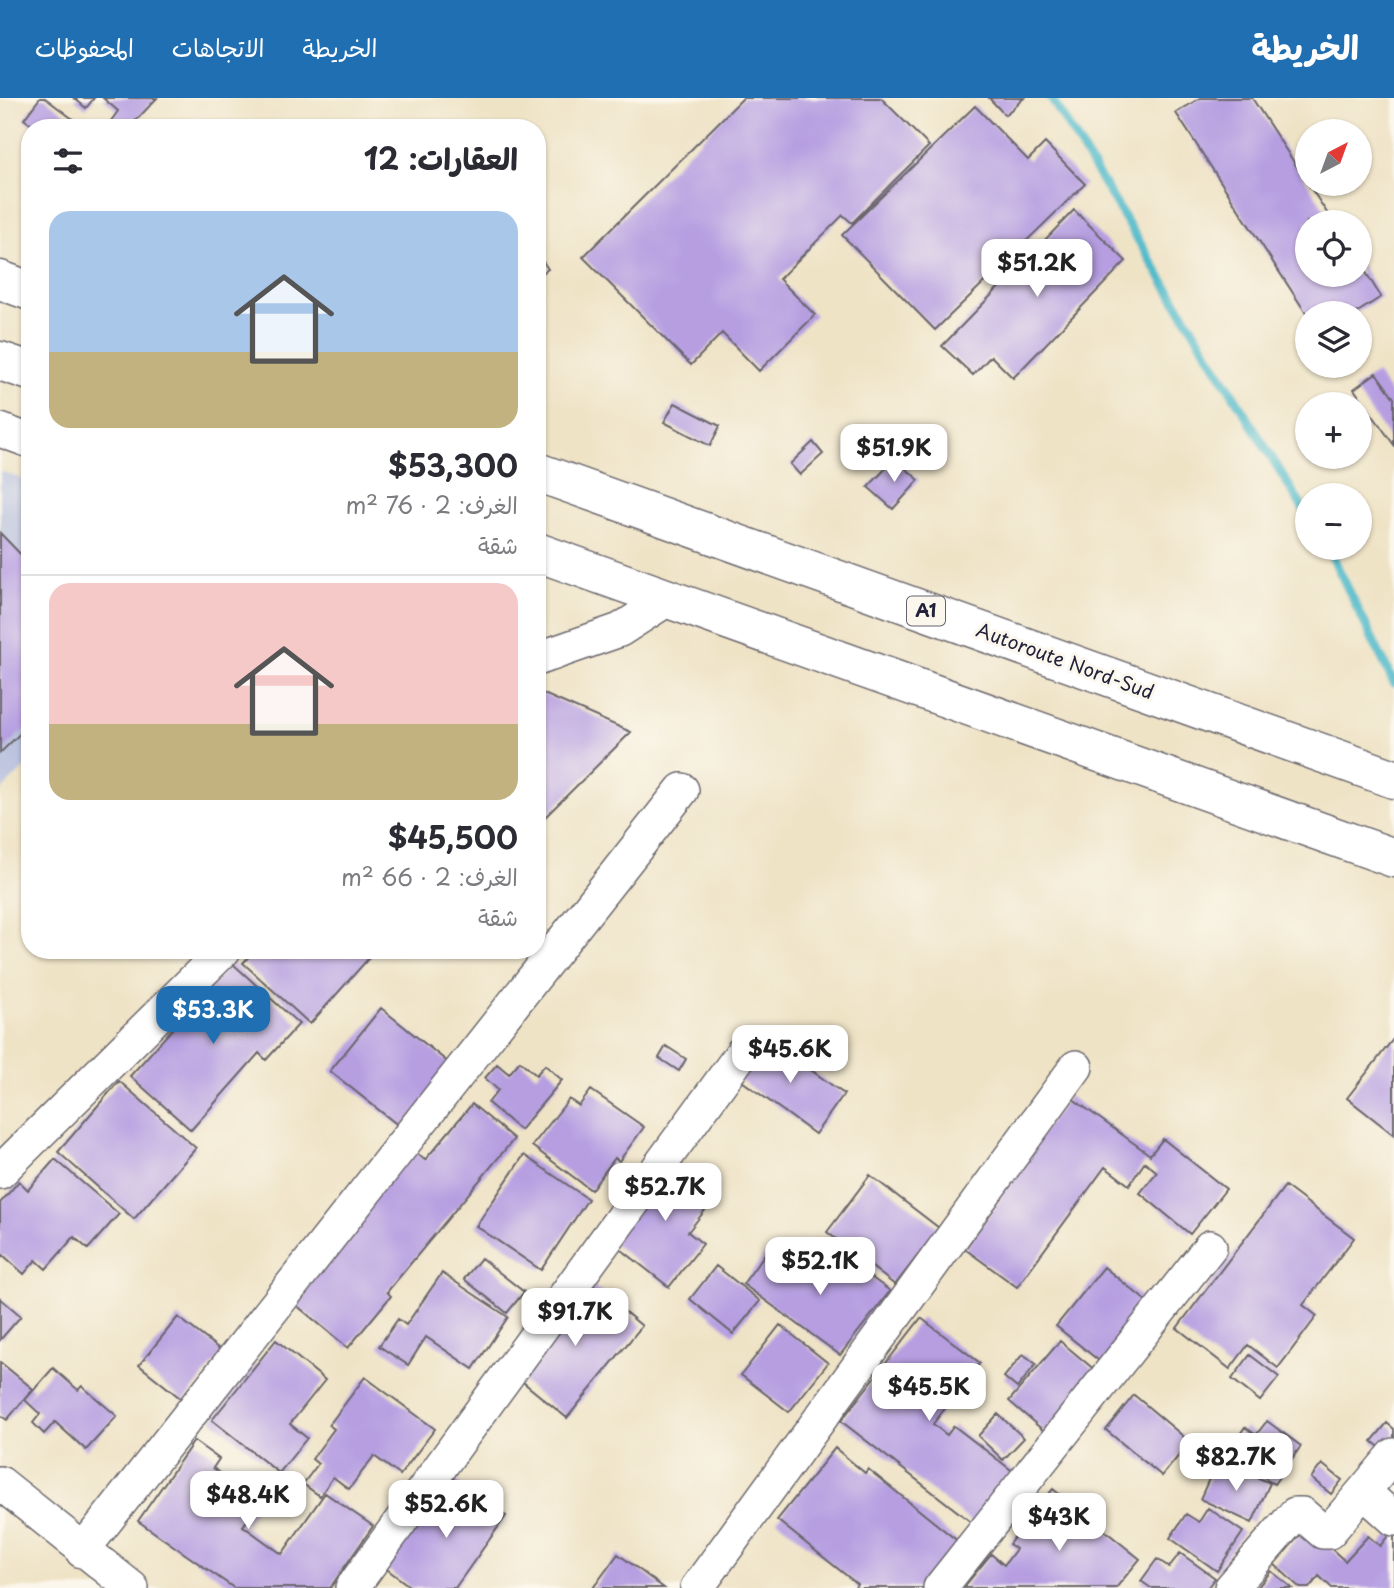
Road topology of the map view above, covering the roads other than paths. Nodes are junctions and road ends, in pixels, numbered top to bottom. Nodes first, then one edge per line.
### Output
1 (0, 280) edge
2 (21, 288) edge
3 (0, 360) edge
4 (21, 368) edge
5 (0, 430) edge
6 (21, 438) edge
7 (546, 475) edge
8 (546, 555) edge
9 (668, 599) junction
10 (546, 656) edge
11 (1394, 779) edge
12 (682, 790) dead end
13 (1394, 858) edge
14 (215, 959) edge
15 (742, 1053) dead end
16 (1076, 1067) dead end
17 (0, 1172) edge
18 (1210, 1247) dead end
19 (1394, 1455) edge
20 (0, 1483) edge
21 (1364, 1492) junction
22 (1394, 1519) edge
23 (82, 1551) junction
24 (132, 1588) edge
25 (352, 1588) edge
26 (696, 1588) edge
27 (940, 1588) edge
28 (1231, 1588) edge

1 - 2 highway
3 - 4 highway
5 - 6 street
7 - 11 highway, Autoroute Nord-Sud / A1
8 - 9 highway
9 - 10 street
9 - 13 highway
12 - 23 street
14 - 17 street
15 - 25 street
16 - 26 street
18 - 27 street
19 - 21 street
20 - 23 street
21 - 22 street
21 - 28 street
23 - 24 street

